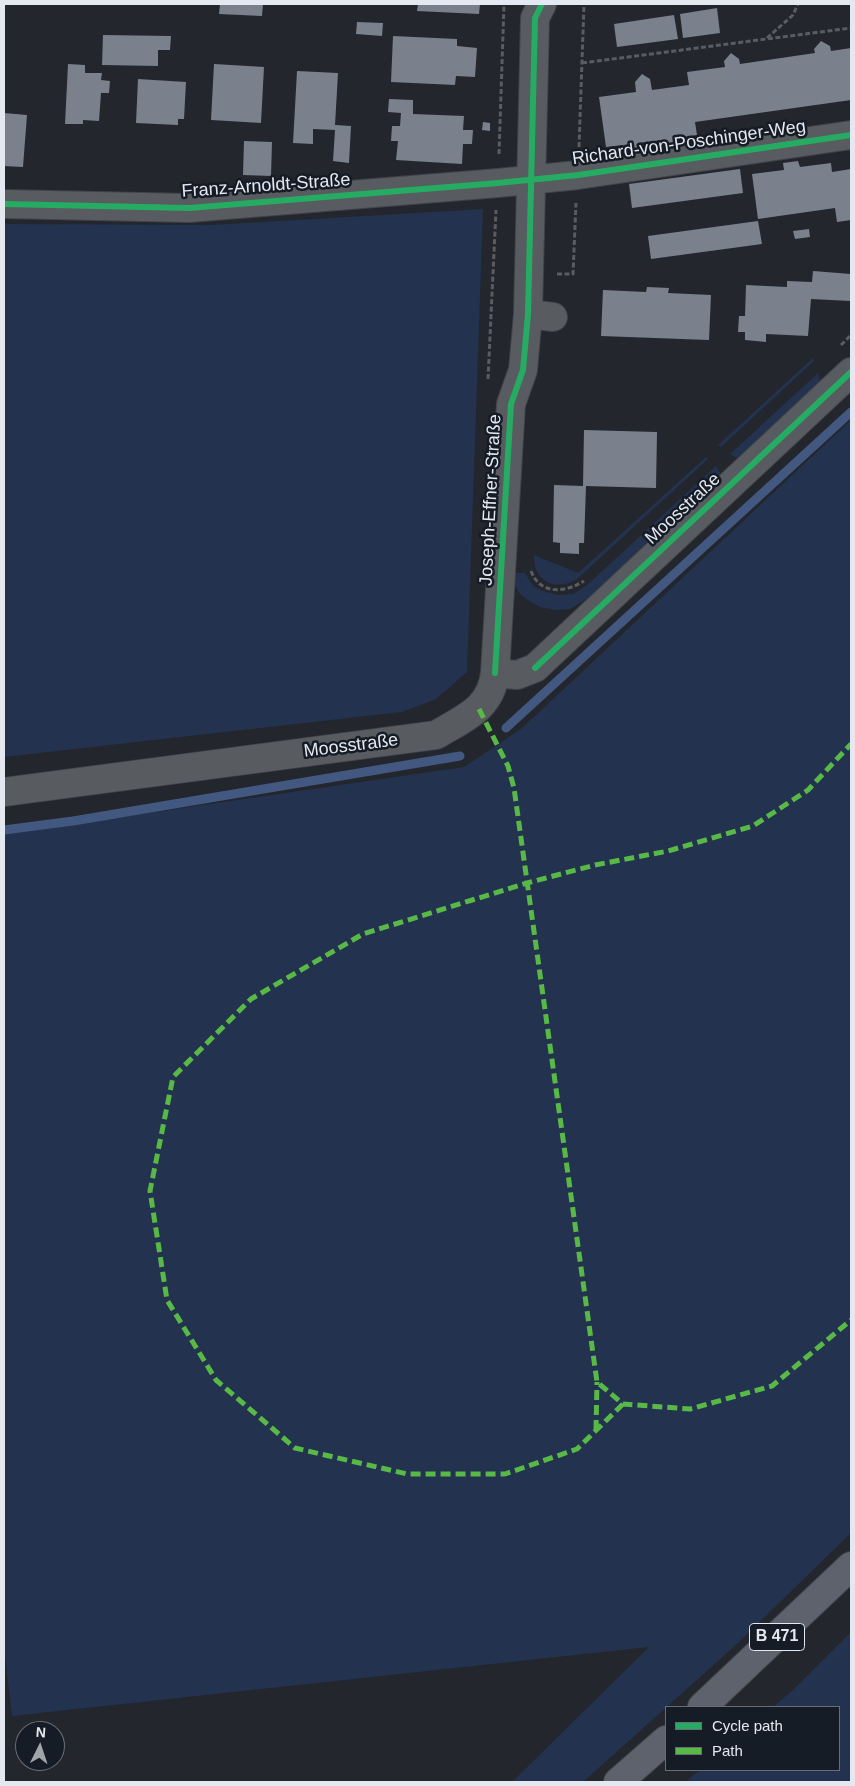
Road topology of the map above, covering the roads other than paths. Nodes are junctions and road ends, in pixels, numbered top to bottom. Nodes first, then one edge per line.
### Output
1 (542, 4) edge
2 (851, 135) edge
3 (531, 179) junction
4 (4, 204) edge
5 (851, 372) edge
6 (496, 672) junction
7 (4, 792) edge
8 (851, 1566) edge
9 (703, 1706) edge
10 (665, 1741) edge
11 (618, 1782) edge

1 - 3 street, Joseph-Effner-Straße
2 - 3 street, Richard-von-Poschinger-Weg
3 - 4 street, Franz-Arnoldt-Straße
3 - 6 street, Joseph-Effner-Straße
5 - 6 street, Moosstraße
6 - 7 street, Moosstraße
8 - 9 highway, B 471
10 - 11 highway

